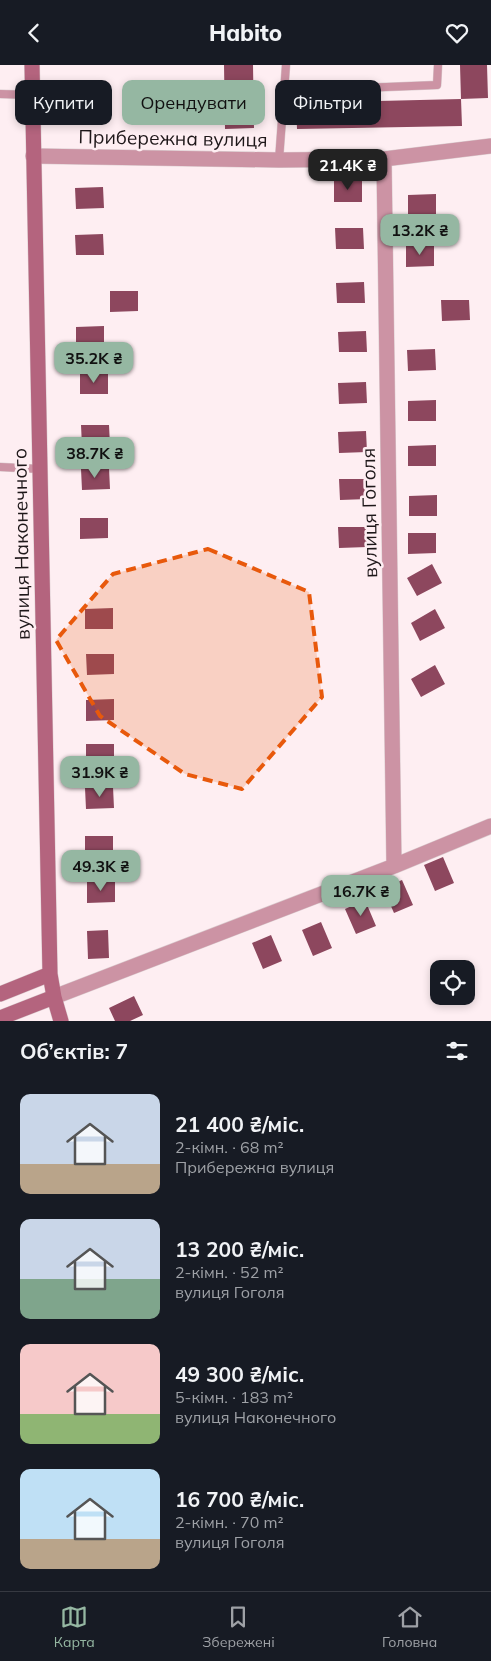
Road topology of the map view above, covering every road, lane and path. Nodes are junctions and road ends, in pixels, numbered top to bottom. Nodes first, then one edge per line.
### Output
1 (32, 65) edge
2 (286, 65) edge
3 (438, 65) edge
4 (32, 80) edge
5 (285, 80) edge
6 (381, 87) edge
7 (0, 94) edge
8 (15, 94) edge
9 (32, 125) edge
10 (282, 125) edge
11 (491, 146) edge
12 (33, 156) junction
13 (384, 159) junction
14 (279, 160) junction
15 (0, 467) edge
16 (40, 469) junction
17 (491, 826) edge
18 (394, 866) junction
19 (50, 975) junction
20 (0, 994) edge
21 (54, 997) junction
22 (0, 1018) edge
23 (59, 1020) edge

1 - 4 street, вулиця Наконечного
2 - 5 lane
3 - 6 lane
7 - 8 lane
9 - 12 street, вулиця Наконечного
10 - 14 lane
11 - 13 street, Прибережна вулиця
12 - 14 street, Прибережна вулиця
12 - 16 street, вулиця Наконечного
13 - 14 street, Прибережна вулиця
13 - 18 street, вулиця Гоголя
15 - 16 lane
16 - 19 street, вулиця Наконечного
17 - 18 street
18 - 21 street
19 - 20 street
19 - 21 street, вулиця Наконечного
21 - 22 street
21 - 23 street, вулиця Наконечного

